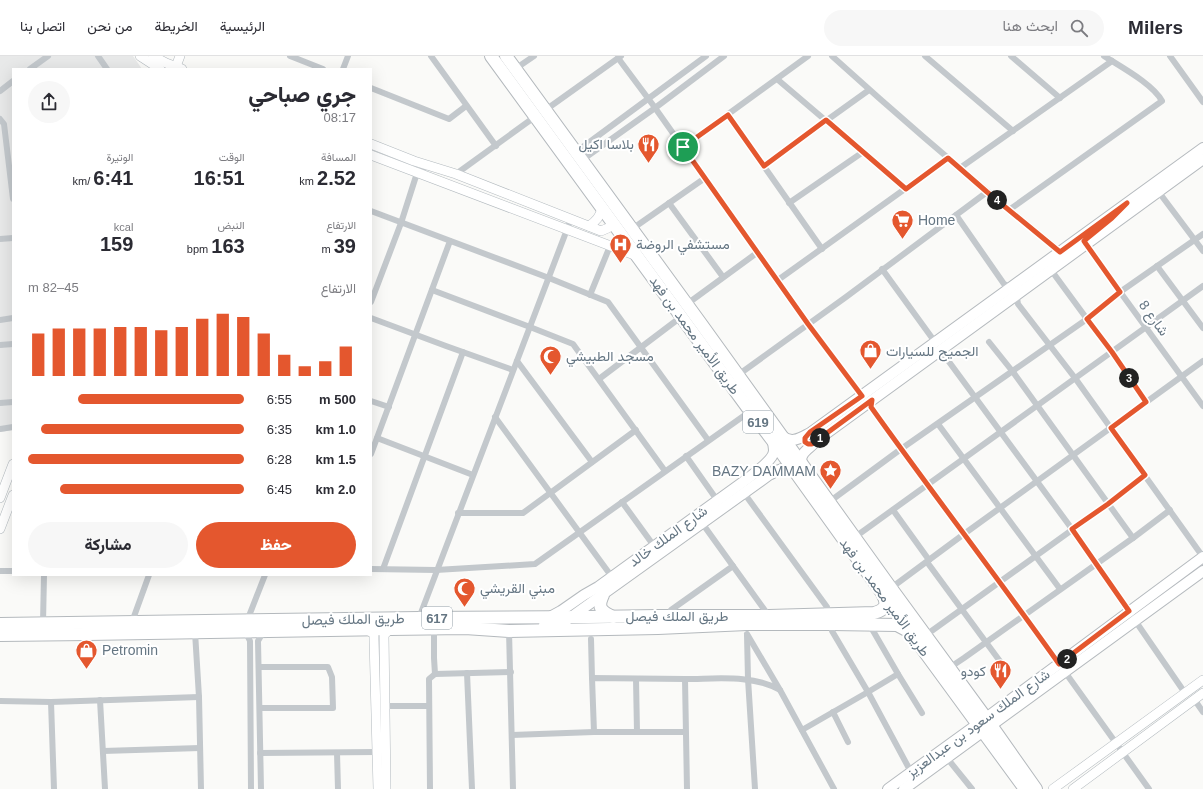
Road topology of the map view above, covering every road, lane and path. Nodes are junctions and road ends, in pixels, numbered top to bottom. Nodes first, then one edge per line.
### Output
1 (48, 56) edge
2 (98, 56) edge
3 (140, 56) edge
4 (153, 56) edge
5 (180, 56) edge
6 (290, 56) edge
7 (348, 56) edge
8 (431, 56) edge
9 (491, 56) edge
10 (506, 56) edge
11 (534, 56) edge
12 (706, 56) edge
13 (724, 56) edge
14 (808, 56) edge
15 (832, 56) edge
16 (925, 56) edge
17 (1011, 56) edge
18 (1104, 56) edge
19 (1170, 56) edge
20 (619, 57) edge
21 (1112, 61) junction
22 (165, 64) edge
23 (31, 68) edge
24 (106, 68) edge
25 (178, 68) edge
26 (320, 68) edge
27 (343, 68) edge
28 (515, 69) junction
29 (777, 79) junction
30 (12, 85) edge
31 (372, 88) edge
32 (869, 90) junction
33 (0, 91) edge
34 (1060, 98) junction
35 (648, 99) junction
36 (1203, 102) edge
37 (466, 106) junction
38 (655, 108) junction
39 (540, 114) junction
40 (728, 115) junction
41 (0, 119) edge
42 (826, 120) junction
43 (1013, 131) junction
44 (372, 144) edge
45 (496, 146) junction
46 (683, 147) junction
47 (1203, 148) edge
48 (863, 152) junction
49 (372, 155) edge
50 (579, 156) junction
51 (948, 158) junction
52 (1203, 159) edge
53 (429, 165) junction
54 (764, 166) junction
55 (960, 168) junction
56 (418, 173) junction
57 (456, 174) junction
58 (705, 178) junction
59 (1162, 188) junction
60 (906, 189) junction
61 (12, 191) edge
62 (987, 192) junction
63 (669, 203) junction
64 (789, 203) junction
65 (1127, 203) junction
66 (602, 208) junction
67 (1009, 210) junction
68 (372, 212) edge
69 (956, 215) junction
70 (571, 219) junction
71 (401, 223) junction
72 (613, 223) junction
73 (589, 226) junction
74 (568, 229) junction
75 (632, 229) junction
76 (1203, 234) edge
77 (12, 238) edge
78 (0, 239) edge
79 (1195, 240) junction
80 (450, 242) junction
81 (1086, 244) junction
82 (610, 246) junction
83 (822, 249) junction
84 (1203, 251) edge
85 (758, 252) junction
86 (1060, 252) junction
87 (637, 256) junction
88 (1157, 266) junction
89 (882, 269) junction
90 (1051, 270) junction
91 (723, 277) junction
92 (549, 278) junction
93 (778, 280) junction
94 (1203, 286) edge
95 (1017, 289) junction
96 (432, 290) junction
97 (1120, 292) junction
98 (590, 295) junction
99 (372, 299) edge
100 (1184, 301) junction
101 (687, 304) junction
102 (681, 317) junction
103 (12, 318) edge
104 (372, 318) edge
105 (1087, 319) junction
106 (0, 320) edge
107 (808, 324) junction
108 (530, 327) junction
109 (1147, 328) junction
110 (1203, 328) edge
111 (416, 335) junction
112 (935, 342) junction
113 (990, 342) dead end
114 (12, 344) edge
115 (0, 345) edge
116 (1050, 345) junction
117 (641, 347) junction
118 (463, 352) junction
119 (1112, 352) junction
120 (935, 354) junction
121 (517, 361) junction
122 (1203, 361) edge
123 (514, 370) junction
124 (1013, 372) junction
125 (738, 375) junction
126 (1181, 376) junction
127 (1075, 378) junction
128 (599, 379) junction
129 (862, 396) junction
130 (976, 398) junction
131 (872, 400) junction
132 (372, 401) edge
133 (12, 402) edge
134 (1146, 402) junction
135 (0, 403) edge
136 (1037, 406) junction
137 (1203, 406) edge
138 (388, 407) junction
139 (754, 408) junction
140 (495, 418) junction
141 (938, 424) junction
142 (12, 428) edge
143 (1111, 428) junction
144 (0, 429) edge
145 (636, 430) junction
146 (1001, 432) junction
147 (813, 437) junction
148 (377, 438) junction
149 (777, 438) junction
150 (708, 440) junction
151 (901, 449) junction
152 (372, 451) edge
153 (425, 456) junction
154 (686, 456) junction
155 (1073, 456) junction
156 (964, 459) junction
157 (592, 462) junction
158 (763, 466) junction
159 (12, 467) edge
160 (798, 468) junction
161 (665, 471) junction
162 (473, 475) junction
163 (769, 475) junction
164 (1145, 475) junction
165 (1037, 482) junction
166 (928, 485) junction
167 (550, 493) junction
168 (744, 493) junction
169 (0, 498) edge
170 (12, 498) edge
171 (717, 500) junction
172 (622, 502) junction
173 (829, 502) junction
174 (1108, 504) junction
175 (1000, 508) junction
176 (893, 510) junction
177 (1170, 510) junction
178 (458, 513) junction
179 (702, 523) junction
180 (0, 529) edge
181 (1072, 529) junction
182 (578, 532) junction
183 (964, 534) junction
184 (855, 537) junction
185 (1133, 538) junction
186 (654, 546) junction
187 (1035, 556) junction
188 (1203, 557) edge
189 (928, 561) junction
190 (1096, 564) junction
191 (733, 566) junction
192 (372, 569) edge
193 (383, 569) junction
194 (436, 570) junction
195 (1203, 570) edge
196 (0, 571) edge
197 (12, 571) edge
198 (44, 576) edge
199 (149, 576) edge
200 (265, 576) edge
201 (609, 579) junction
202 (999, 581) junction
203 (1060, 589) junction
204 (886, 590) junction
205 (603, 595) junction
206 (961, 609) junction
207 (1129, 611) junction
208 (586, 612) junction
209 (1024, 615) junction
210 (671, 616) junction
211 (769, 616) junction
212 (613, 617) junction
213 (418, 618) junction
214 (546, 618) junction
215 (570, 618) junction
216 (830, 619) junction
217 (247, 620) junction
218 (1135, 621) junction
219 (132, 622) junction
220 (873, 622) junction
221 (43, 623) junction
222 (706, 626) junction
223 (390, 628) junction
224 (465, 628) junction
225 (366, 629) junction
226 (434, 629) junction
227 (747, 629) junction
228 (1, 630) edge
229 (241, 631) junction
230 (267, 631) junction
231 (509, 631) junction
232 (196, 632) junction
233 (910, 632) junction
234 (926, 635) junction
235 (591, 639) dead end
236 (986, 642) junction
237 (375, 656) junction
238 (385, 656) junction
239 (1002, 664) dead end
240 (259, 667) junction
241 (949, 668) junction
242 (1062, 668) junction
243 (511, 672) junction
244 (467, 673) junction
245 (436, 674) junction
246 (898, 674) junction
247 (592, 678) junction
248 (636, 679) junction
249 (748, 679) junction
250 (684, 680) junction
251 (1203, 680) edge
252 (780, 690) junction
253 (868, 692) junction
254 (1185, 693) junction
255 (1203, 693) edge
256 (199, 698) junction
257 (1194, 699) junction
258 (0, 700) edge
259 (100, 700) junction
260 (51, 702) junction
261 (384, 706) junction
262 (429, 706) junction
263 (260, 708) junction
264 (833, 712) junction
265 (1203, 712) edge
266 (922, 713) dead end
267 (985, 725) junction
268 (802, 730) junction
269 (594, 732) junction
270 (636, 732) junction
271 (685, 732) junction
272 (512, 735) junction
273 (848, 742) dead end
274 (1116, 744) junction
275 (200, 748) junction
276 (103, 751) junction
277 (376, 752) junction
278 (1122, 752) junction
279 (260, 753) junction
280 (337, 753) junction
281 (947, 758) junction
282 (911, 772) junction
283 (910, 787) edge
284 (54, 789) edge
285 (105, 789) edge
286 (201, 789) edge
287 (251, 789) edge
288 (260, 789) edge
289 (338, 789) edge
290 (378, 789) edge
291 (386, 789) edge
292 (430, 789) edge
293 (472, 789) edge
294 (513, 789) edge
295 (687, 789) edge
296 (755, 789) edge
297 (834, 789) edge
298 (888, 789) edge
299 (897, 789) edge
300 (972, 789) edge
301 (1025, 789) edge
302 (1036, 789) edge
303 (1053, 789) edge
304 (1073, 789) edge
305 (1149, 789) edge

1 - 23 street
2 - 24 street
3 - 22 street
4 - 22 street
5 - 25 street
6 - 26 street
7 - 27 street
8 - 37 street
9 - 39 highway, طريق الأمير محمد بن فهد / 619
10 - 28 highway, طريق الأمير محمد بن فهد / 619
11 - 28 street
12 - 35 street
13 - 38 street
14 - 29 street
15 - 32 street
16 - 43 street
17 - 34 street
18 - 21 street
19 - 36 street
20 - 35 street
20 - 39 street
21 - 34 street
21 - 67 street
22 - 25 street
28 - 39 highway, طريق الأمير محمد بن فهد / 619
29 - 40 street
29 - 42 street
30 - 33 street
31 - 37 street
32 - 42 street
32 - 51 street
34 - 43 street
35 - 38 street
35 - 50 street
37 - 45 street
38 - 46 street
38 - 50 street
39 - 45 street
39 - 50 highway, طريق الأمير محمد بن فهد / 619
39 - 66 highway, طريق الأمير محمد بن فهد / 619
40 - 46 street
40 - 54 street
41 - 61 street
42 - 48 street
42 - 54 street
43 - 55 street
44 - 53 street
45 - 57 street
46 - 58 street
47 - 65 main road
48 - 60 street
48 - 64 street
49 - 56 street
50 - 75 highway, طريق الأمير محمد بن فهد / 619
51 - 55 street
51 - 60 street
52 - 59 main road
53 - 56 street
53 - 57 street
54 - 64 street
55 - 62 street
56 - 71 street
56 - 74 street
57 - 70 street
58 - 63 street
58 - 85 street
59 - 79 street
59 - 81 main road
60 - 83 street
62 - 67 street
62 - 69 street
63 - 75 street
63 - 91 street
64 - 83 street
65 - 81 main road
65 - 86 main road
66 - 72 highway, طريق الأمير محمد بن فهد / 619
66 - 73 street
67 - 86 street
68 - 71 street
69 - 89 street
69 - 95 street
70 - 73 street
70 - 74 street
71 - 80 street
71 - 99 street
72 - 73 street
72 - 87 highway, طريق الأمير محمد بن فهد / 619
74 - 82 street
74 - 92 street
75 - 101 highway, طريق الأمير محمد بن فهد / 619
76 - 79 street
77 - 78 street
79 - 84 street
79 - 88 street
80 - 92 street
80 - 96 street
81 - 90 main road
81 - 97 street, شارع 8
82 - 87 street
82 - 98 street
83 - 93 street
85 - 91 street
85 - 93 street
86 - 95 main road
87 - 102 highway, طريق الأمير محمد بن فهد / 619
88 - 97 street
88 - 100 street
89 - 107 street
89 - 112 street
90 - 95 main road
90 - 105 street
91 - 101 street
92 - 98 street
92 - 108 street
93 - 107 street
94 - 100 street
95 - 112 main road
95 - 116 street
95 - 120 main road
96 - 108 street
96 - 111 street
97 - 105 street
97 - 109 street, شارع 8
98 - 117 street
100 - 109 street
100 - 110 street
101 - 125 highway, طريق الأمير محمد بن فهد / 619
102 - 117 street
102 - 139 highway, طريق الأمير محمد بن فهد / 619
103 - 106 street
104 - 111 street
105 - 116 street
105 - 119 street
107 - 125 street
107 - 129 street
108 - 121 street
108 - 128 street
109 - 119 street
109 - 126 street, شارع 8
111 - 118 street
111 - 138 street
112 - 129 main road
113 - 124 street
114 - 115 street
116 - 124 street
116 - 127 street
117 - 128 street
117 - 150 street
118 - 123 street
118 - 153 street
119 - 127 street
119 - 134 street
120 - 130 street
120 - 131 main road
121 - 123 street
121 - 157 street
122 - 126 street
123 - 140 street
124 - 130 street
124 - 136 street
125 - 139 highway, طريق الأمير محمد بن فهد / 619
126 - 134 street
126 - 137 street, شارع 8
127 - 136 street
127 - 143 street
128 - 145 street
129 - 147 main road
130 - 141 street
130 - 146 street
131 - 147 main road
131 - 151 street
132 - 138 street
133 - 135 street
134 - 143 street
136 - 146 street
136 - 155 street
138 - 148 street
139 - 149 highway, طريق الأمير محمد بن فهد / 619
139 - 150 street
140 - 162 street
140 - 167 street
141 - 151 street
141 - 156 street
142 - 144 street
143 - 155 street
143 - 164 street
145 - 157 street
145 - 161 street
146 - 156 street
146 - 165 street
147 - 149 main road
147 - 160 main road
148 - 152 street
148 - 153 street
149 - 158 main road, شارع الملك خالد
149 - 160 highway, طريق الأمير محمد بن فهد / 619
150 - 154 street
151 - 166 street
151 - 173 street
153 - 162 street
153 - 193 street
154 - 161 street
154 - 171 street
155 - 165 street
155 - 174 street
156 - 166 street
156 - 175 street
157 - 167 street
158 - 163 main road
158 - 171 main road, شارع الملك خالد
159 - 169 street
160 - 163 main road, شارع الملك خالد
160 - 173 highway, طريق الأمير محمد بن فهد / 619
160 - 204 highway, طريق الأمير محمد بن فهد / 619
161 - 172 street
162 - 178 street
163 - 168 main road, شارع الملك خالد
164 - 174 street
164 - 177 street
165 - 175 street
165 - 181 street
166 - 176 street
166 - 183 street
167 - 178 street
167 - 182 street
168 - 179 main road, شارع الملك خالد
168 - 216 street
170 - 180 street
171 - 186 main road, شارع الملك خالد
172 - 182 street
172 - 186 street
173 - 184 highway, طريق الأمير محمد بن فهد / 619
174 - 181 street
174 - 185 street
175 - 183 street
175 - 187 street
176 - 184 street
176 - 189 street
177 - 185 street
177 - 188 street
178 - 194 street
179 - 191 street
179 - 205 main road, شارع الملك خالد
181 - 187 street
181 - 190 street
182 - 194 street
182 - 201 street
183 - 189 street
183 - 202 street
184 - 204 highway, طريق الأمير محمد بن فهد / 619
185 - 190 street
186 - 201 main road, شارع الملك خالد
187 - 202 street
187 - 203 street
188 - 207 main road, شارع الملك سعود بن عبدالعزيز
189 - 204 street
189 - 206 street
190 - 203 street
190 - 207 street
191 - 210 street
191 - 211 street
192 - 193 street
193 - 194 street
194 - 213 street
195 - 218 main road, شارع الملك سعود بن عبدالعزيز
196 - 197 street
198 - 221 street
199 - 219 street
200 - 217 street
201 - 208 main road
201 - 214 main road, شارع الملك خالد
202 - 206 street
202 - 209 street
203 - 209 street
204 - 220 highway
204 - 233 highway, طريق الأمير محمد بن فهد / 619
204 - 234 highway, طريق الأمير محمد بن فهد / 619
205 - 208 main road, شارع الملك خالد
205 - 212 highway
206 - 234 street
206 - 236 street
207 - 218 street
207 - 242 main road, شارع الملك سعود بن عبدالعزيز
208 - 212 highway, طريق الملك فيصل / 617
208 - 215 highway, طريق الملك فيصل / 617
208 - 222 highway
209 - 236 street
209 - 242 street
210 - 211 highway, طريق الملك فيصل / 617
210 - 212 highway, طريق الملك فيصل / 617
211 - 216 highway, طريق الملك فيصل / 617
213 - 214 highway, طريق الملك فيصل / 617
213 - 217 highway, طريق الملك فيصل / 617
214 - 215 highway, طريق الملك فيصل / 617
215 - 224 main road
216 - 220 highway, طريق الملك فيصل / 617
216 - 227 highway, طريق الملك فيصل / 617
216 - 253 street
217 - 219 highway, طريق الملك فيصل / 617
218 - 242 main road, شارع الملك سعود بن عبدالعزيز
218 - 254 street
219 - 221 highway, طريق الملك فيصل / 617
220 - 233 highway, طريق الملك فيصل
220 - 246 street
221 - 228 highway, طريق الملك فيصل / 617
222 - 227 highway, طريق الملك فيصل / 617
222 - 231 highway, طريق الملك فيصل / 617
223 - 225 highway, طريق الملك فيصل / 617
223 - 226 highway, طريق الملك فيصل / 617
223 - 238 street
224 - 226 highway, طريق الملك فيصل / 617
224 - 231 highway, طريق الملك فيصل / 617
225 - 230 highway, طريق الملك فيصل / 617
225 - 237 street
226 - 245 street
227 - 249 street
227 - 252 street
228 - 232 highway, طريق الملك فيصل / 617
229 - 230 highway, طريق الملك فيصل / 617
229 - 232 highway, طريق الملك فيصل / 617
229 - 287 street
230 - 240 street
231 - 243 street
232 - 256 street
233 - 267 highway, طريق الأمير محمد بن فهد / 619
234 - 241 highway, طريق الأمير محمد بن فهد / 619
235 - 247 street
236 - 239 street
236 - 241 street
237 - 238 street
237 - 277 street
238 - 261 street
240 - 263 street
240 - 263 street
241 - 267 highway, طريق الأمير محمد بن فهد / 619
242 - 267 main road, شارع الملك سعود بن عبدالعزيز
242 - 274 street
243 - 244 street
243 - 272 street
244 - 245 street
244 - 293 street
245 - 262 street
246 - 253 street
246 - 266 street
247 - 248 street
247 - 269 street
248 - 250 street
248 - 270 street
249 - 250 street
249 - 252 street
249 - 296 street
250 - 271 street
251 - 254 street
252 - 268 street
253 - 264 street
253 - 282 street
254 - 274 street
255 - 257 street
256 - 259 street
256 - 275 street
257 - 265 street
257 - 278 street
258 - 260 street
259 - 260 street
259 - 276 street
260 - 284 street
261 - 262 street
261 - 291 street
262 - 292 street
263 - 279 street
264 - 268 street
264 - 273 street
267 - 281 main road, شارع الملك سعود بن عبدالعزيز
267 - 282 main road, شارع الملك سعود بن عبدالعزيز
267 - 301 highway, طريق الأمير محمد بن فهد / 619
267 - 302 highway, طريق الأمير محمد بن فهد / 619
268 - 297 street
269 - 270 street
269 - 272 street
270 - 271 street
271 - 295 street
272 - 294 street
274 - 278 street
274 - 303 street
275 - 276 street
275 - 286 street
276 - 285 street
277 - 280 street
277 - 290 street
278 - 304 street
278 - 305 street
279 - 280 street
279 - 288 street
280 - 289 street
281 - 283 main road, شارع الملك سعود بن عبدالعزيز
281 - 300 street
282 - 298 main road, شارع الملك سعود بن عبدالعزيز
282 - 299 main road

